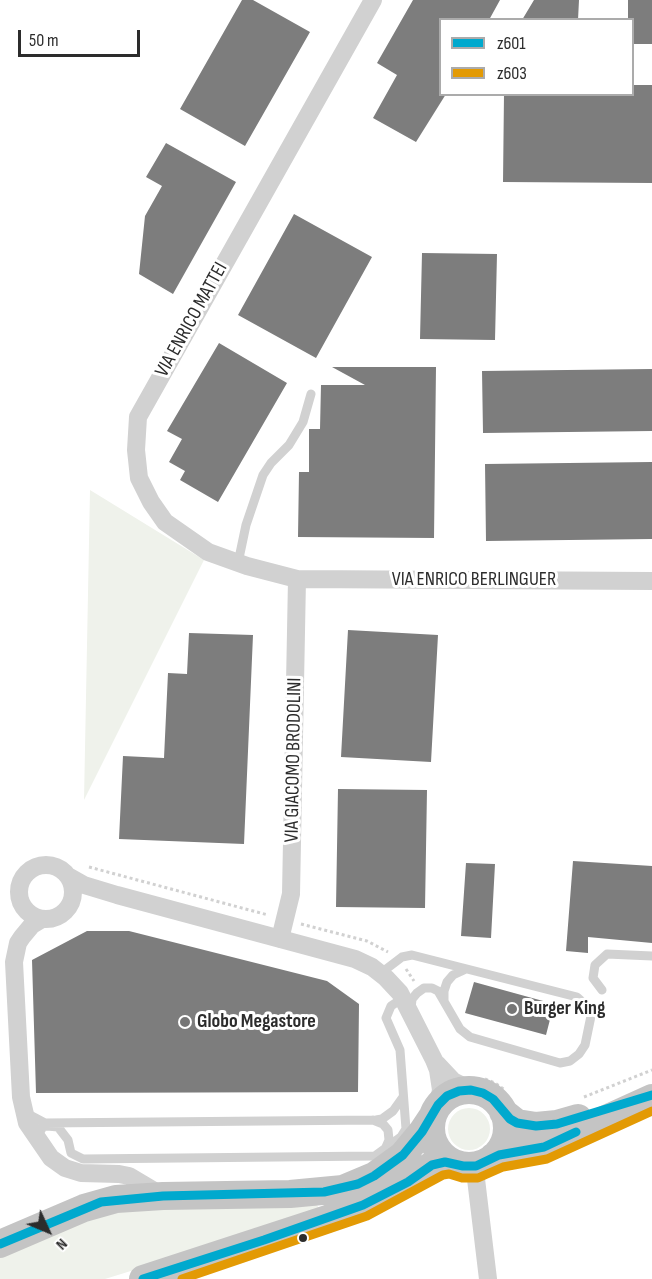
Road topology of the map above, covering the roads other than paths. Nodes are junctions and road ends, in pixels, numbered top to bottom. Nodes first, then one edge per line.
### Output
1 (373, 0) edge
2 (311, 394) dead end
3 (238, 562) junction
4 (297, 579) junction
5 (652, 581) edge
6 (68, 876) junction
7 (117, 895) junction
8 (66, 910) junction
9 (42, 918) junction
10 (280, 939) junction
11 (652, 957) edge
12 (466, 969) junction
13 (381, 973) junction
14 (603, 990) dead end
15 (444, 1003) junction
16 (406, 1004) junction
17 (434, 1060) junction
18 (471, 1090) junction
19 (652, 1096) edge
20 (403, 1097) junction
21 (22, 1107) junction
22 (435, 1111) junction
23 (503, 1112) junction
24 (373, 1120) junction
25 (84, 1122) junction
26 (68, 1140) junction
27 (40, 1142) junction
28 (383, 1151) junction
29 (474, 1167) junction
30 (163, 1196) junction
31 (101, 1202) junction
32 (0, 1227) edge
33 (0, 1244) edge
34 (143, 1279) edge
35 (488, 1279) edge

1 - 3 street, VIA ENRICO MATTEI
2 - 3 lane
3 - 4 street, VIA ENRICO MATTEI
4 - 5 street, VIA ENRICO BERLINGUER
4 - 10 street, VIA GIACOMO BRODOLINI
6 - 7 street
6 - 8 street
6 - 9 street
7 - 8 street
7 - 10 street
8 - 9 street
9 - 21 street
10 - 13 street
11 - 14 lane
12 - 13 lane
12 - 15 lane
12 - 15 lane
13 - 16 street
15 - 16 lane
16 - 17 street
16 - 20 lane
17 - 18 street
17 - 22 street
18 - 22 main road
18 - 23 main road
19 - 23 main road
19 - 29 main road
20 - 24 lane
20 - 28 lane
21 - 25 lane
21 - 27 street
22 - 29 main road
22 - 30 main road
23 - 29 main road
24 - 25 lane
24 - 28 lane
25 - 26 lane
26 - 27 lane
26 - 28 lane
27 - 30 street
29 - 34 main road
29 - 35 street
30 - 31 main road
31 - 32 main road
31 - 33 main road

